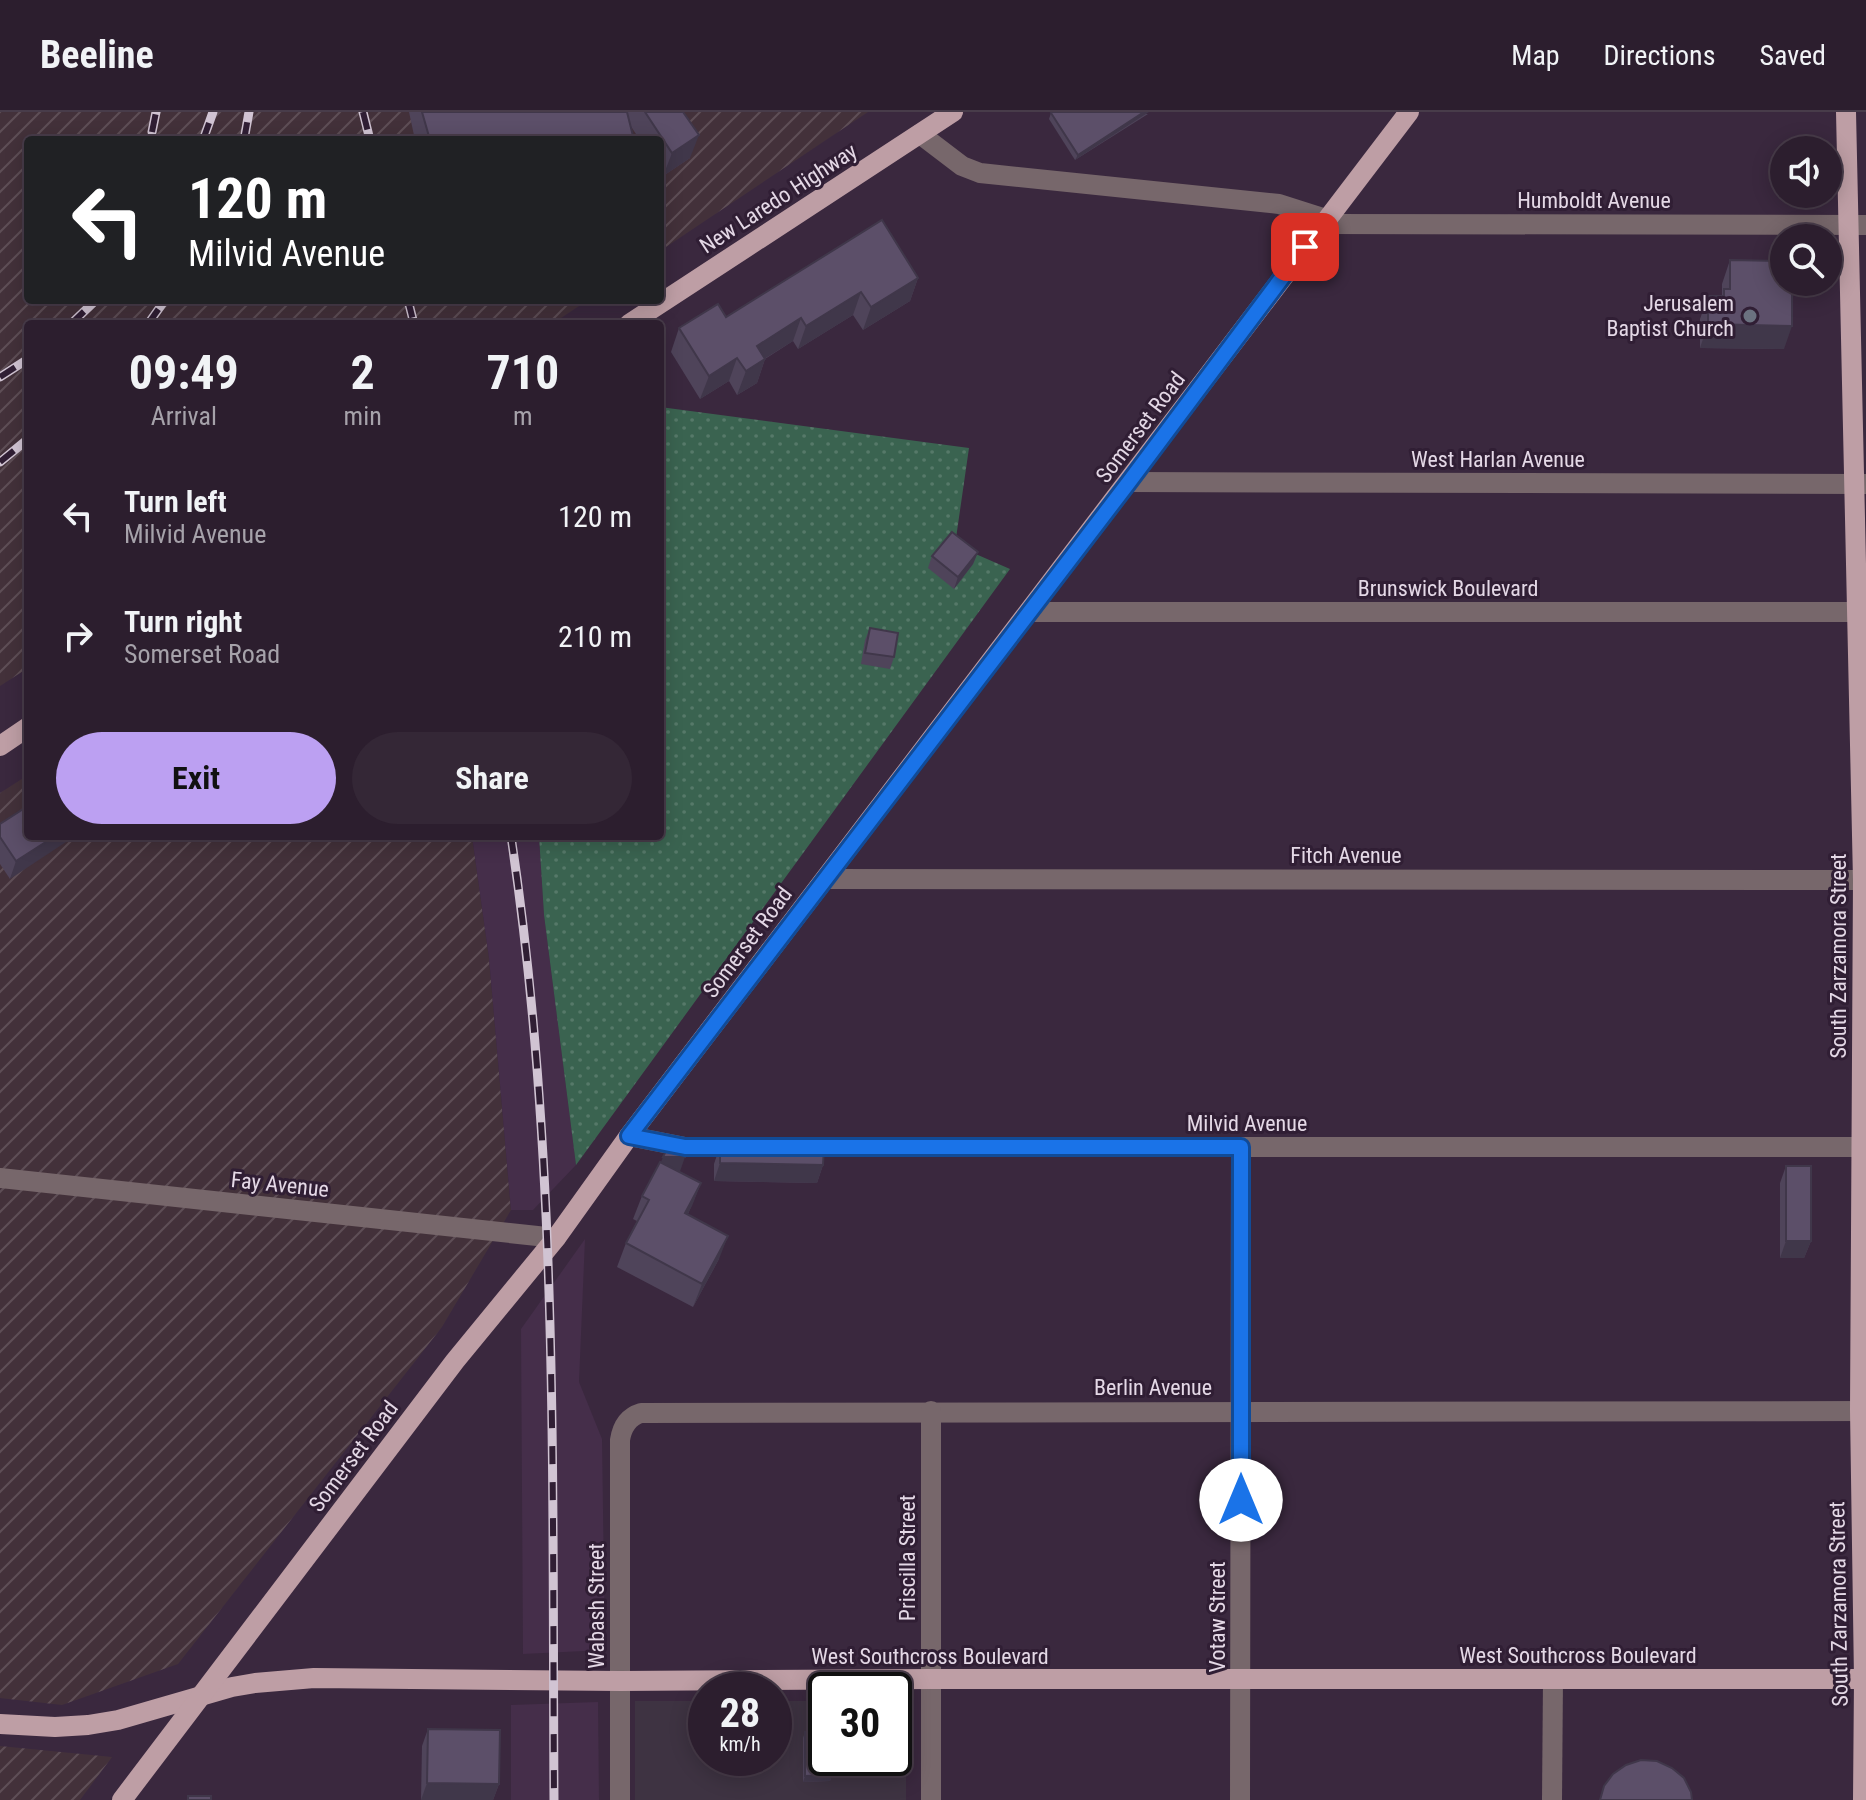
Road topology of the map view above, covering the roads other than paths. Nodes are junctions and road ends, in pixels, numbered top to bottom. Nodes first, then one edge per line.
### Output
1 (953, 112) edge
2 (1409, 112) edge
3 (1846, 112) edge
4 (920, 134) junction
5 (1324, 221) junction
6 (1858, 225) edge
7 (664, 301) edge
8 (660, 304) edge
9 (635, 320) edge
10 (1129, 482) junction
11 (1861, 484) edge
12 (1029, 612) junction
13 (1862, 612) edge
14 (24, 730) edge
15 (0, 746) edge
16 (826, 879) junction
17 (1864, 880) edge
18 (629, 1136) junction
19 (1241, 1147) junction
20 (1863, 1147) edge
21 (0, 1178) edge
22 (556, 1238) junction
23 (1241, 1410) junction
24 (1863, 1410) edge
25 (931, 1411) junction
26 (633, 1416) joint
27 (931, 1679) junction
28 (1240, 1679) junction
29 (1553, 1679) junction
30 (1865, 1679) edge
31 (620, 1681) junction
32 (203, 1694) junction
33 (0, 1724) edge
34 (122, 1800) edge
35 (620, 1800) edge
36 (931, 1800) edge
37 (1240, 1800) edge
38 (1552, 1800) edge
39 (1863, 1800) edge

1 - 4 main road, New Laredo Highway
2 - 5 main road, Somerset Road
3 - 6 main road, South Zarzamora Street
4 - 5 street, Humboldt Avenue
4 - 7 main road, New Laredo Highway
5 - 6 street, Humboldt Avenue
5 - 10 main road, Somerset Road
6 - 11 main road, South Zarzamora Street
8 - 9 main road, New Laredo Highway
10 - 11 street, West Harlan Avenue
10 - 12 main road, Somerset Road
11 - 13 main road, South Zarzamora Street
12 - 13 street, Brunswick Boulevard
12 - 16 main road, Somerset Road
13 - 17 main road, South Zarzamora Street
14 - 15 main road
16 - 17 street, Fitch Avenue
16 - 18 main road, Somerset Road
17 - 20 main road, South Zarzamora Street
18 - 19 street, Milvid Avenue
18 - 22 main road, Somerset Road
19 - 20 street, Milvid Avenue
19 - 23 street, Votaw Street
20 - 24 main road, South Zarzamora Street
21 - 22 street, Fay Avenue
22 - 32 main road, Somerset Road
23 - 24 street, Berlin Avenue
23 - 25 street, Berlin Avenue
23 - 28 street, Votaw Street
24 - 30 main road, South Zarzamora Street
25 - 26 street, Berlin Avenue
25 - 27 street, Priscilla Street
26 - 31 street, Wabash Street
27 - 28 main road, West Southcross Boulevard
27 - 31 main road, West Southcross Boulevard
27 - 36 street, Priscilla Street
28 - 29 main road, West Southcross Boulevard
28 - 37 street, Votaw Street
29 - 30 main road, West Southcross Boulevard
29 - 38 street
30 - 39 main road, South Zarzamora Street
31 - 32 main road, West Southcross Boulevard
31 - 35 street, Wabash Street
32 - 33 main road, West Southcross Boulevard
32 - 34 main road, Somerset Road

